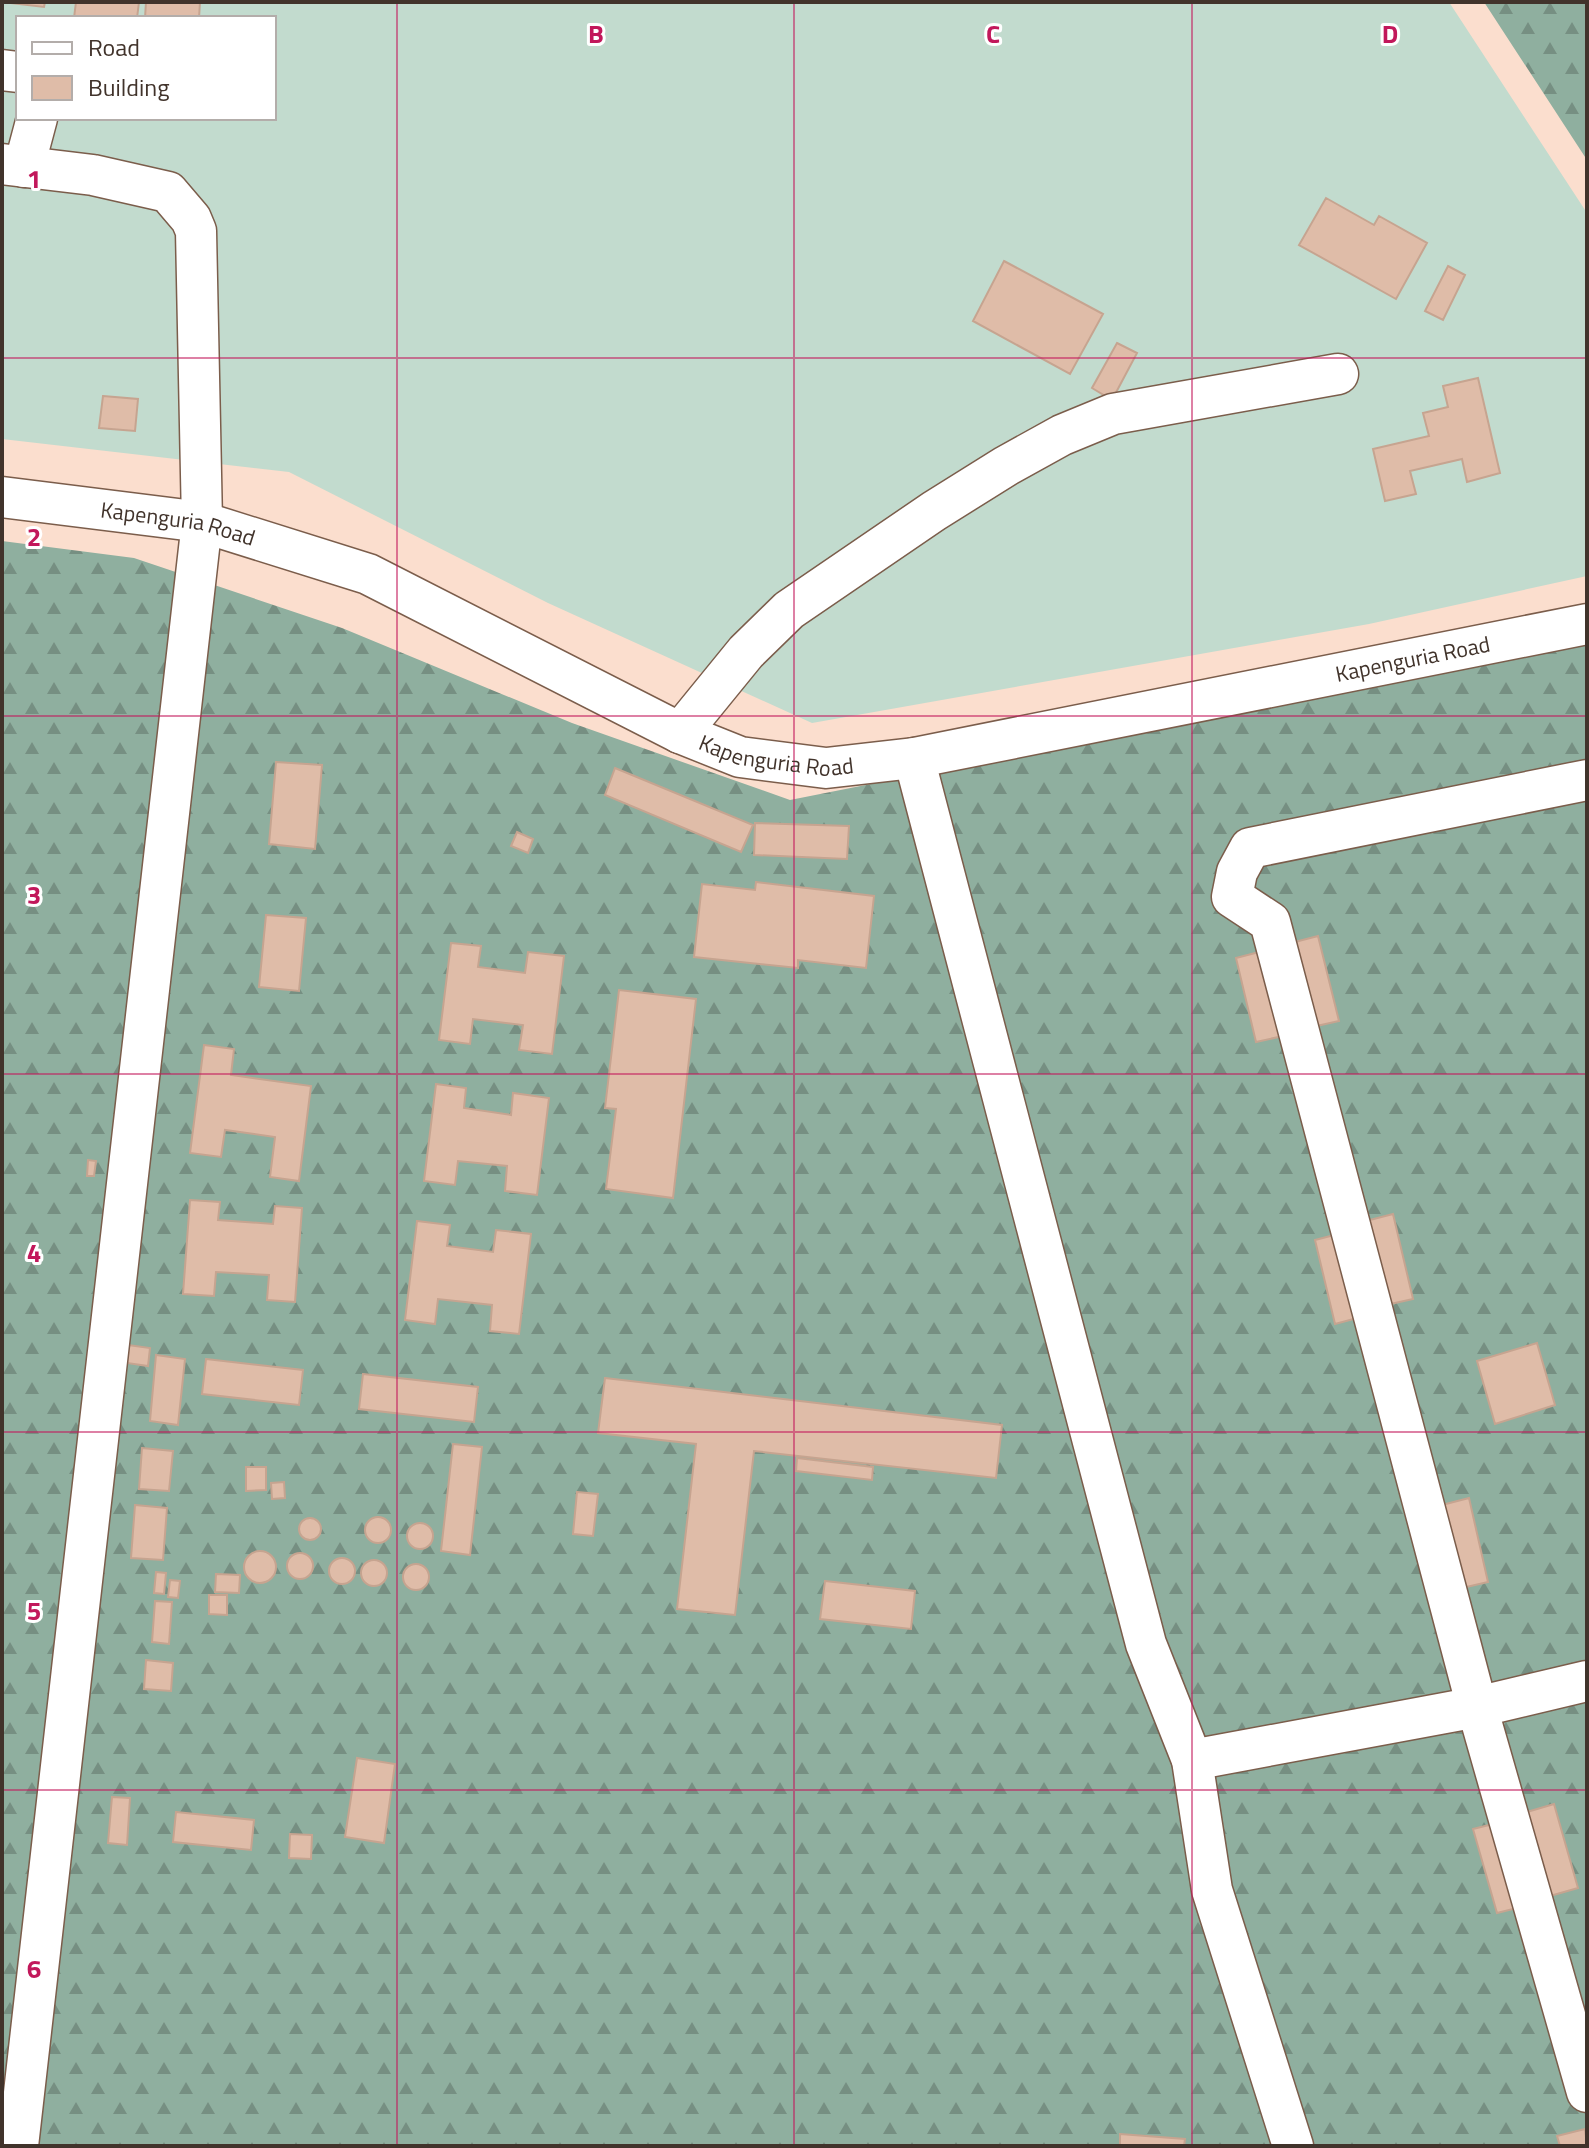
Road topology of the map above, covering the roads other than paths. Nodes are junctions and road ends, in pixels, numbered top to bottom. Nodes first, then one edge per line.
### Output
1 (36, 120) edge
2 (13, 166) edge
3 (1338, 374) dead end
4 (2, 497) edge
5 (202, 522) junction
6 (1587, 624) edge
7 (680, 733) junction
8 (914, 758) junction
9 (1587, 780) edge
10 (1587, 1681) edge
11 (1477, 1707) junction
12 (1192, 1760) junction
13 (1587, 2092) edge
14 (18, 2146) edge
15 (1293, 2146) edge

1 - 2 street
2 - 5 street
3 - 7 street
4 - 5 street, Kapenguria Road
5 - 7 street, Kapenguria Road
5 - 14 street
6 - 8 street, Kapenguria Road
7 - 8 street, Kapenguria Road
8 - 12 street
9 - 11 street
10 - 11 street
11 - 12 street
11 - 13 street
12 - 15 street

